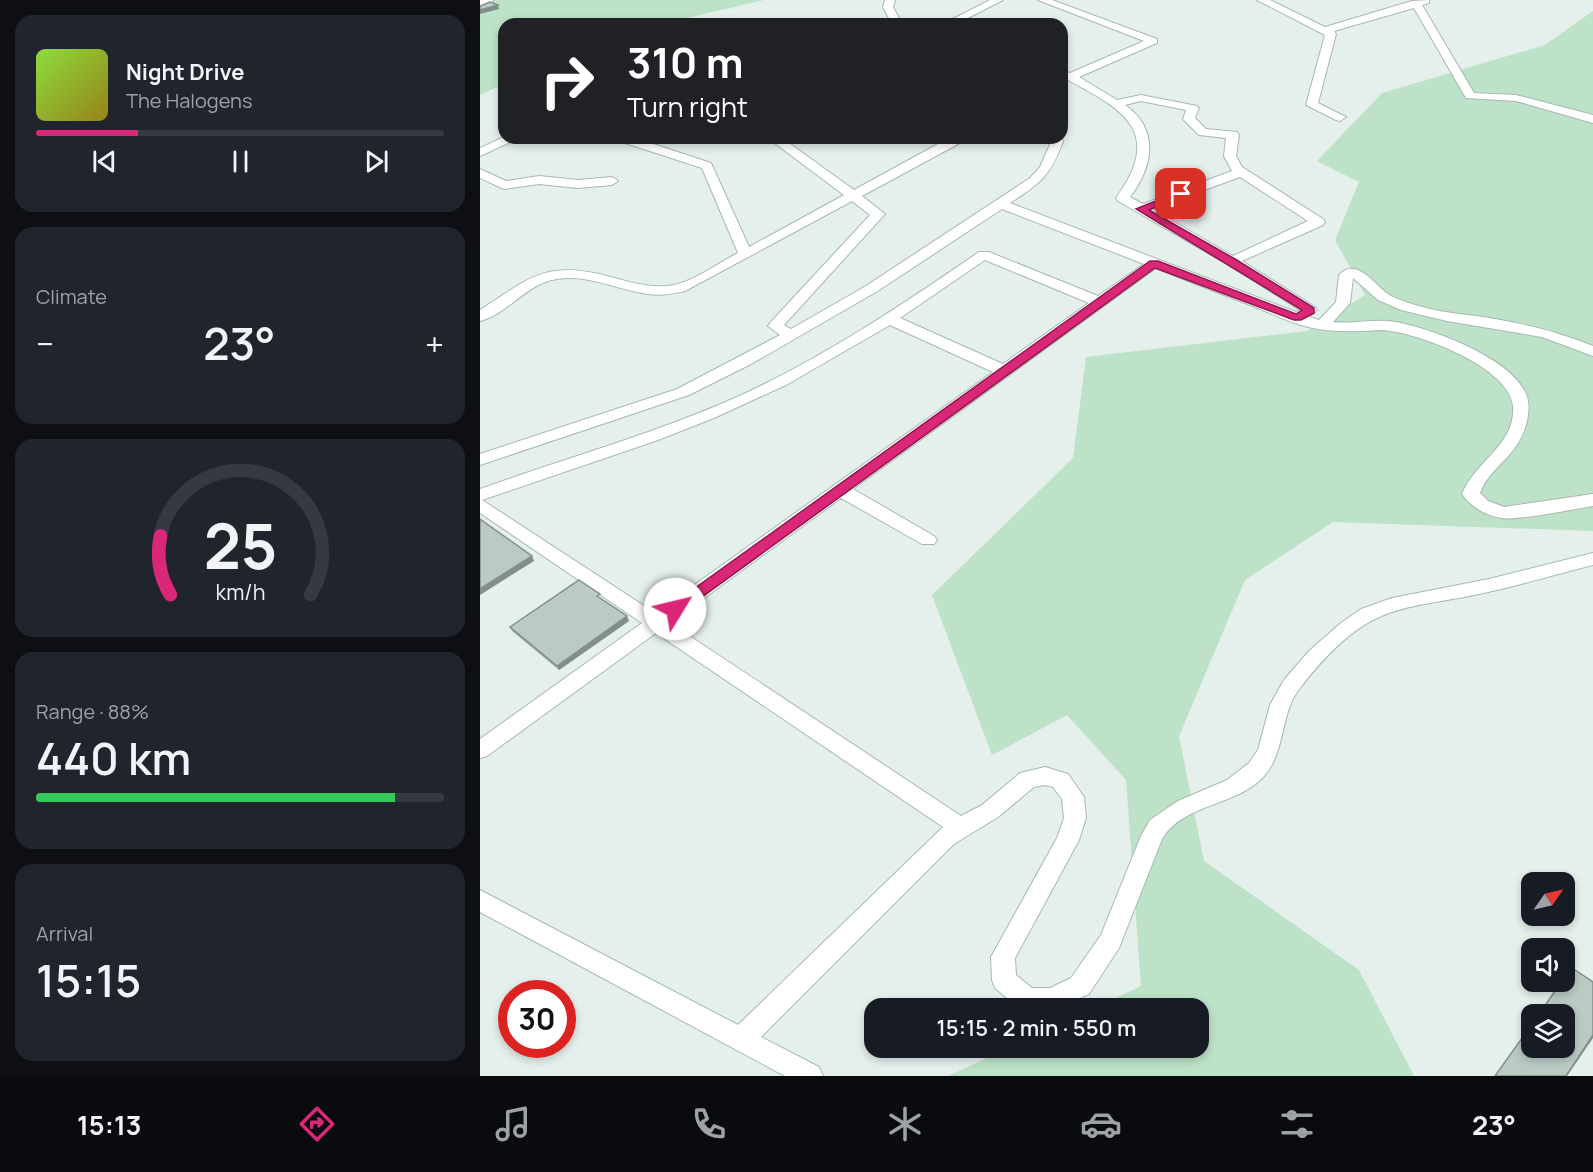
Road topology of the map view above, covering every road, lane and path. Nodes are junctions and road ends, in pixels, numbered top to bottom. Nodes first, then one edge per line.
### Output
1 (485, 0) edge
2 (890, 0) edge
3 (998, 0) edge
4 (1043, 0) edge
5 (1262, 0) edge
6 (1418, 2) edge
7 (480, 4) edge
8 (894, 18) edge
9 (960, 18) edge
10 (1326, 30) junction
11 (1068, 74) edge
12 (1068, 76) edge
13 (1114, 104) junction
14 (1340, 117) dead end
15 (1593, 119) edge
16 (499, 144) edge
17 (641, 144) edge
18 (782, 144) edge
19 (948, 144) edge
20 (1056, 144) edge
21 (480, 152) edge
22 (1241, 172) junction
23 (480, 173) edge
24 (612, 182) dead end
25 (853, 195) junction
26 (1001, 204) junction
27 (1141, 209) junction
28 (745, 254) junction
29 (1232, 261) junction
30 (1154, 263) junction
31 (1100, 302) junction
32 (480, 316) edge
33 (1298, 318) junction
34 (889, 319) junction
35 (1322, 325) junction
36 (791, 335) junction
37 (1593, 351) edge
38 (1005, 371) junction
39 (480, 460) edge
40 (841, 490) junction
41 (480, 495) edge
42 (1593, 500) edge
43 (480, 505) edge
44 (928, 540) dead end
45 (1593, 559) edge
46 (657, 623) junction
47 (480, 750) edge
48 (960, 827) junction
49 (480, 900) edge
50 (741, 1039) junction
51 (810, 1076) edge

1 - 7 street
2 - 8 street
3 - 9 street
4 - 11 street
5 - 10 street
6 - 10 street
6 - 15 street
10 - 14 street
12 - 13 street
13 - 22 street
13 - 27 street
16 - 21 street
17 - 28 street
18 - 25 street
19 - 25 street
20 - 26 street
22 - 27 street
22 - 29 street
23 - 24 street
25 - 28 street
25 - 36 street
26 - 30 street
26 - 36 street
27 - 29 street
28 - 32 street
29 - 33 street
30 - 31 street
30 - 33 street
31 - 34 street
31 - 38 street
33 - 35 street
34 - 38 street
34 - 41 street
35 - 37 street
35 - 42 street
36 - 39 street
38 - 40 street
40 - 44 street
40 - 46 street
43 - 46 street
45 - 48 street
46 - 47 street
46 - 48 street
48 - 50 street
49 - 50 street
50 - 51 street

